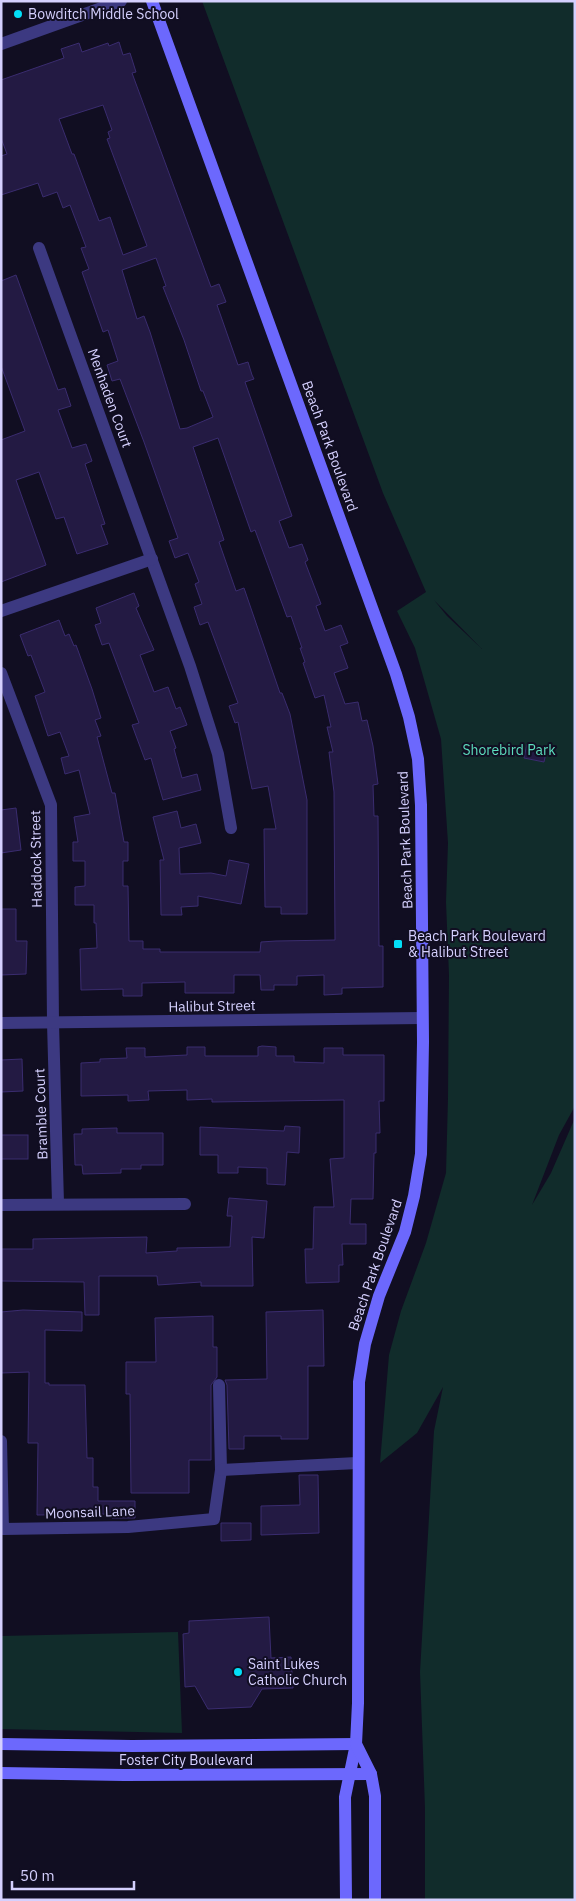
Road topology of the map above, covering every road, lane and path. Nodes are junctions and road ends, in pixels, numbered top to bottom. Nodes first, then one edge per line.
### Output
1 (121, 1) edge
2 (152, 1) edge
3 (1, 44) edge
4 (40, 248) dead end
5 (152, 559) junction
6 (1, 611) edge
7 (1, 673) edge
8 (231, 828) dead end
9 (422, 1018) junction
10 (1, 1023) edge
11 (53, 1023) junction
12 (58, 1203) junction
13 (185, 1204) dead end
14 (1, 1205) edge
15 (219, 1385) dead end
16 (1, 1442) edge
17 (357, 1463) junction
18 (221, 1470) junction
19 (1, 1744) edge
20 (356, 1744) junction
21 (1, 1773) edge
22 (372, 1774) junction
23 (348, 1775) junction
24 (346, 1900) edge
25 (375, 1900) edge

1 - 3 street
2 - 9 main road, Beach Park Boulevard
4 - 5 street, Menhaden Court
5 - 6 street
5 - 8 street, Menhaden Court
7 - 11 street, Haddock Street
9 - 11 street, Halibut Street
9 - 17 main road, Beach Park Boulevard
10 - 11 street, Halibut Street
11 - 12 street, Bramble Court
12 - 13 street
12 - 14 street
15 - 18 street, Moonsail Lane
16 - 18 street, Moonsail Lane
17 - 18 street
17 - 20 main road, Beach Park Boulevard
19 - 20 main road, Foster City Boulevard
20 - 22 main road, Beach Park Boulevard
20 - 23 main road, Beach Park Boulevard
21 - 23 main road, Foster City Boulevard
22 - 23 main road, Foster City Boulevard
22 - 25 main road, Beach Park Boulevard
23 - 24 main road, Beach Park Boulevard

